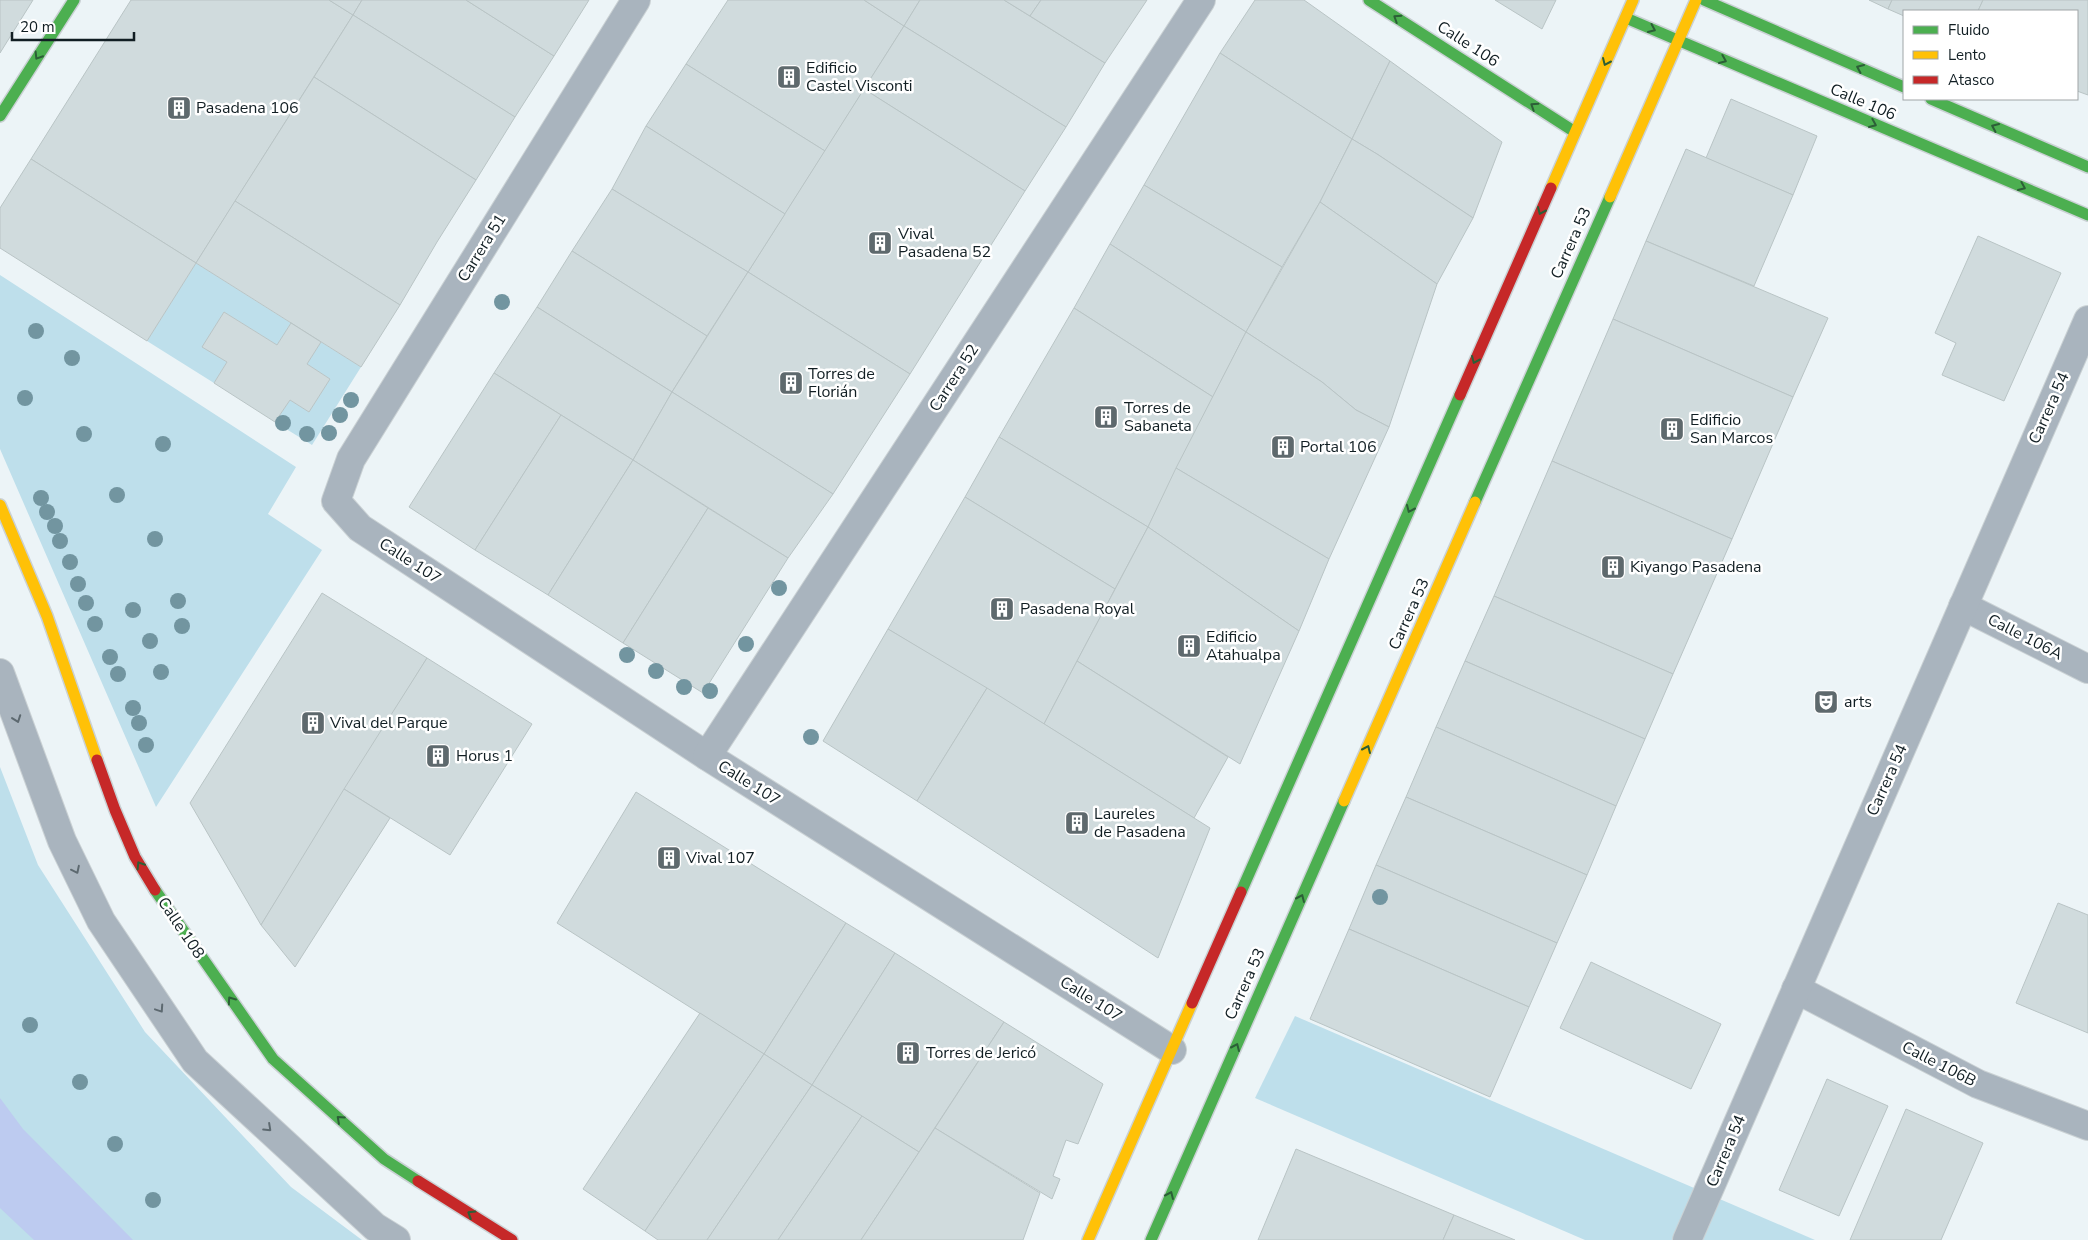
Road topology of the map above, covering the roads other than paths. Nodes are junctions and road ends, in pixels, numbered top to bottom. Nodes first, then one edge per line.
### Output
1 (74, 0) edge
2 (636, 0) edge
3 (1202, 0) edge
4 (1369, 0) edge
5 (1633, 0) edge
6 (1696, 0) edge
7 (1704, 0) edge
8 (1626, 18) junction
9 (1678, 41) junction
10 (1903, 87) edge
11 (1933, 100) edge
12 (0, 116) edge
13 (1575, 132) junction
14 (2088, 167) edge
15 (2088, 215) edge
16 (2088, 320) edge
17 (336, 501) joint
18 (0, 505) edge
19 (1963, 606) junction
20 (2088, 669) edge
21 (0, 673) edge
22 (707, 756) junction
23 (1796, 989) junction
24 (1172, 1050) junction
25 (2088, 1126) edge
26 (396, 1240) edge
27 (512, 1240) edge
28 (1088, 1240) edge
29 (1151, 1240) edge
30 (1687, 1240) edge

1 -> 12 main road
2 - 17 street, Carrera 51
3 - 22 street, Carrera 52
13 -> 4 main road, Calle 106
5 - 8 main road
6 - 9 main road, Carrera 53
10 -> 7 main road, Calle 106
8 -> 9 main road, Calle 106
8 -> 13 main road
9 -> 15 main road, Calle 106
29 -> 9 main road, Carrera 53
14 -> 11 main road
13 -> 24 main road
16 - 19 street, Carrera 54
17 - 22 street, Calle 107
27 -> 18 main road, Calle 108
19 - 20 street, Calle 106A
19 - 23 street, Carrera 54
21 -> 26 street
22 - 24 street, Calle 107
23 - 25 street, Calle 106B
23 - 30 street, Carrera 54
24 - 28 main road

